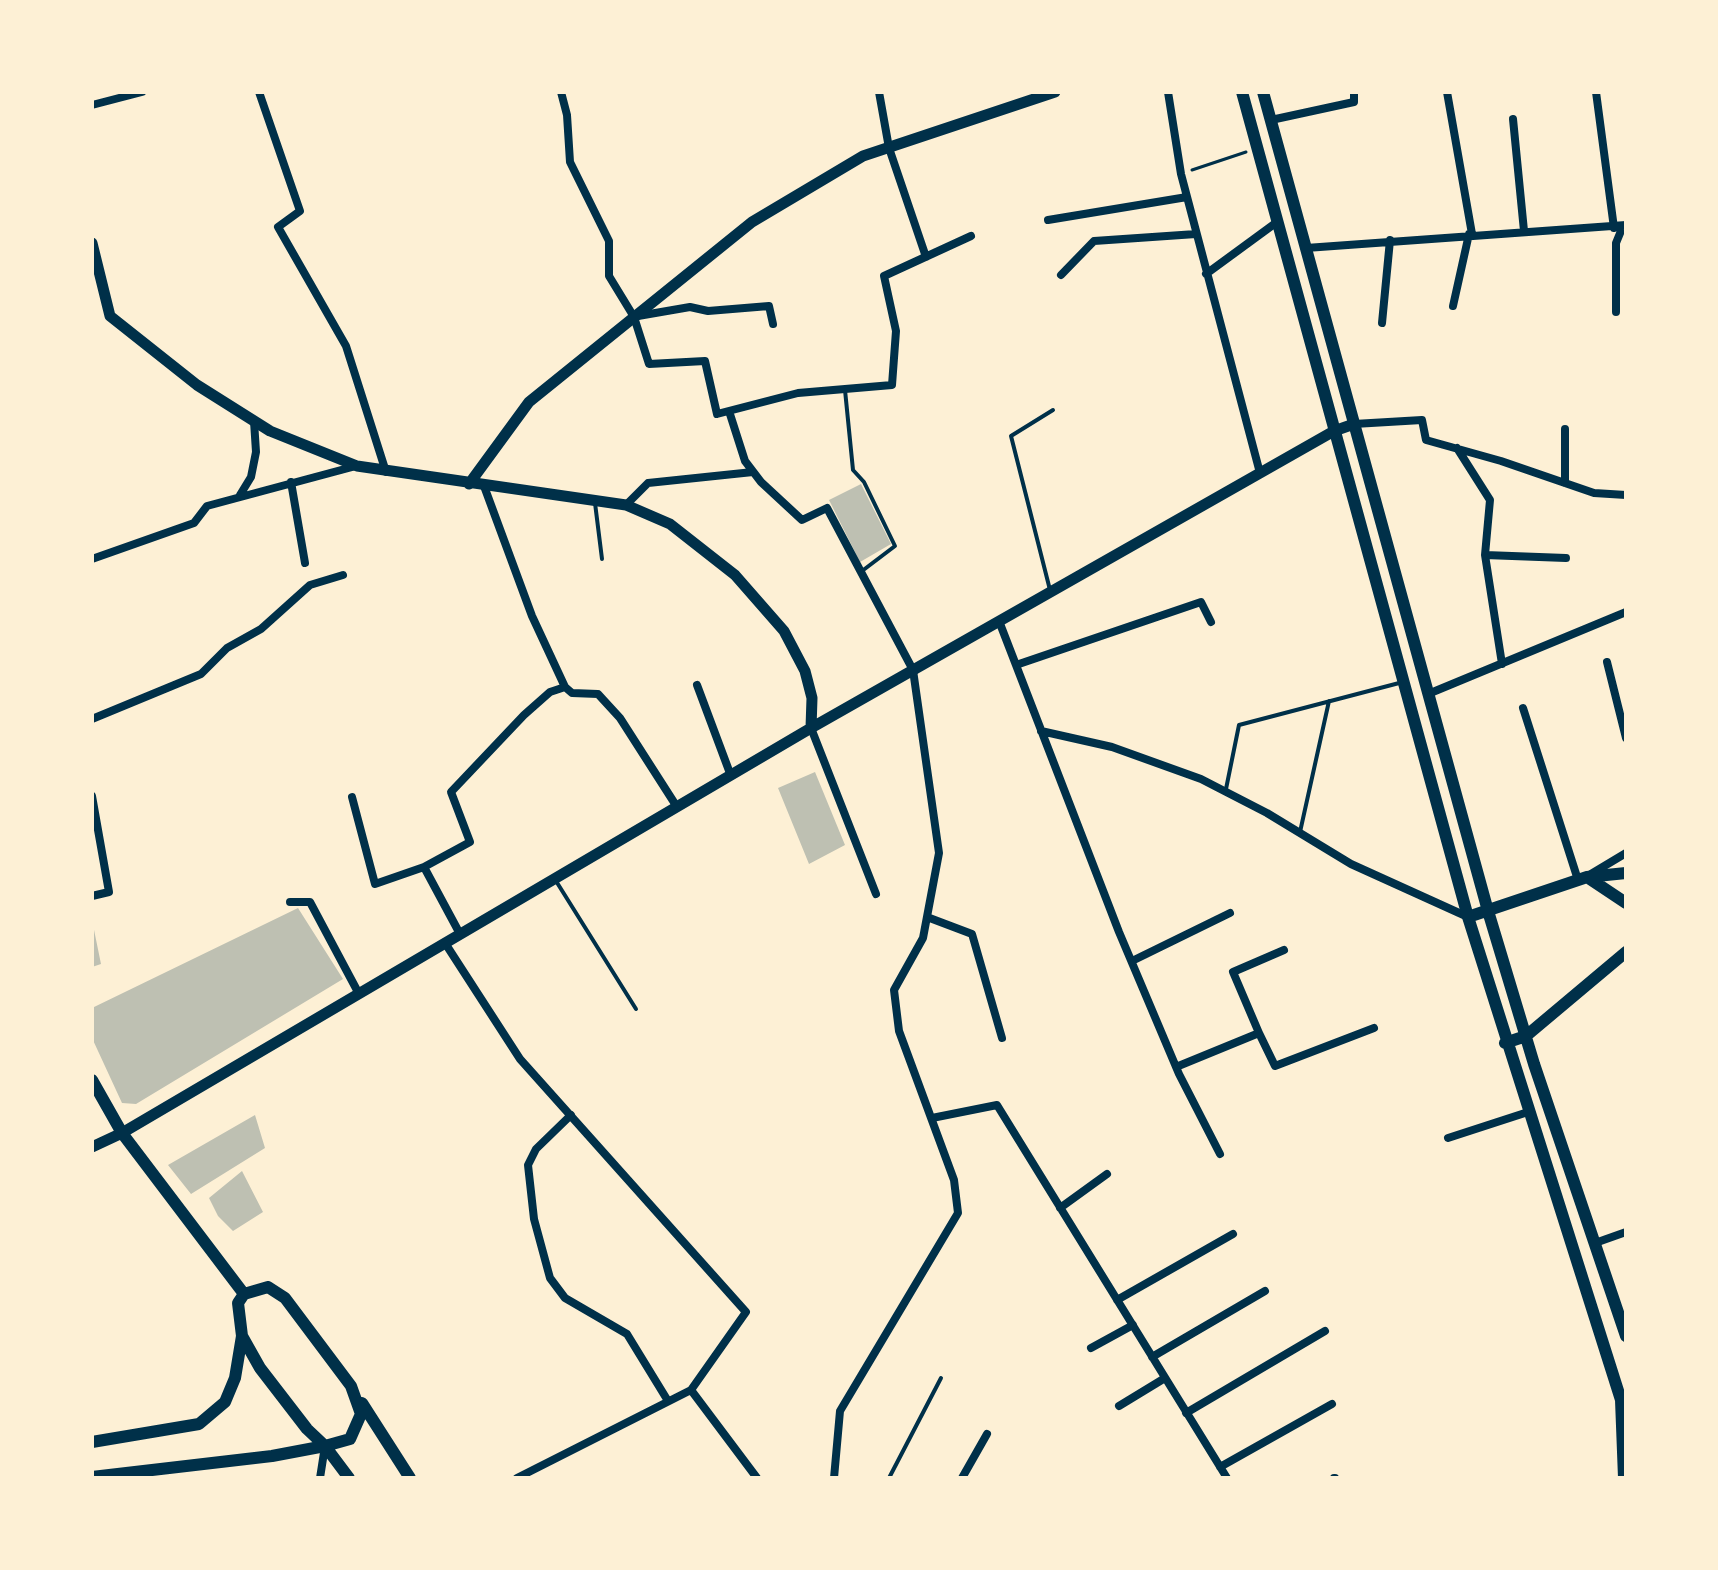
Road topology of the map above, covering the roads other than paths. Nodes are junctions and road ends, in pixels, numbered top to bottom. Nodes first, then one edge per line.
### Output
1 (142, 92) edge
2 (259, 92) edge
3 (561, 92) edge
4 (879, 92) edge
5 (1055, 92) edge
6 (1168, 92) edge
7 (1242, 92) edge
8 (1263, 92) edge
9 (1354, 92) edge
10 (1447, 92) edge
11 (1596, 92) edge
12 (92, 105) edge
13 (1513, 119) dead end
14 (1271, 120) junction
15 (889, 148) junction
16 (1187, 197) junction
17 (1048, 220) dead end
18 (1277, 222) junction
19 (1621, 226) edge
20 (1524, 231) junction
21 (1196, 234) junction
22 (1471, 234) junction
23 (971, 236) dead end
24 (1390, 240) junction
25 (92, 243) edge
26 (1306, 248) junction
27 (926, 257) junction
28 (1206, 274) junction
29 (1061, 275) dead end
30 (1453, 306) dead end
31 (1616, 312) dead end
32 (634, 317) junction
33 (1382, 323) dead end
34 (773, 324) dead end
35 (844, 389) junction
36 (1053, 410) dead end
37 (729, 411) junction
38 (254, 421) junction
39 (1354, 424) junction
40 (1565, 429) dead end
41 (1334, 431) junction
42 (1457, 448) junction
43 (357, 466) junction
44 (386, 472) junction
45 (753, 472) junction
46 (1260, 473) junction
47 (291, 482) junction
48 (1565, 483) junction
49 (469, 484) junction
50 (484, 486) junction
51 (1626, 495) edge
52 (239, 496) junction
53 (594, 501) junction
54 (626, 505) junction
55 (1485, 555) junction
56 (1566, 558) dead end
57 (92, 559) edge
58 (602, 559) dead end
59 (305, 563) dead end
60 (862, 571) junction
61 (343, 575) dead end
62 (1051, 592) junction
63 (1626, 612) edge
64 (999, 621) junction
65 (1211, 622) dead end
66 (1607, 662) dead end
67 (1502, 664) junction
68 (1016, 665) junction
69 (913, 670) junction
70 (1403, 682) junction
71 (697, 685) dead end
72 (565, 687) junction
73 (1428, 694) junction
74 (1329, 701) junction
75 (1523, 708) dead end
76 (92, 719) edge
77 (811, 728) junction
78 (1041, 731) junction
79 (1626, 738) edge
80 (731, 776) junction
81 (1225, 791) junction
82 (92, 796) edge
83 (352, 797) dead end
84 (677, 807) junction
85 (1300, 833) junction
86 (1626, 853) edge
87 (424, 867) junction
88 (1626, 873) edge
89 (1582, 878) junction
90 (555, 879) junction
91 (876, 894) dead end
92 (92, 896) edge
93 (290, 902) dead end
94 (1626, 903) edge
95 (1488, 911) junction
96 (1230, 913) dead end
97 (927, 917) junction
98 (1468, 917) junction
99 (460, 934) junction
100 (445, 943) junction
101 (1284, 950) dead end
102 (1626, 952) edge
103 (1132, 961) junction
104 (359, 994) junction
105 (636, 1009) dead end
106 (1374, 1028) dead end
107 (1259, 1033) junction
108 (1526, 1036) junction
109 (1002, 1038) dead end
110 (1505, 1043) junction
111 (1176, 1067) junction
112 (92, 1080) edge
113 (1528, 1112) junction
114 (571, 1115) junction
115 (932, 1118) junction
116 (122, 1133) junction
117 (1448, 1138) dead end
118 (92, 1147) edge
119 (1220, 1154) dead end
120 (1107, 1174) dead end
121 (1060, 1208) junction
122 (1626, 1232) edge
123 (1233, 1234) dead end
124 (1595, 1243) junction
125 (1265, 1291) dead end
126 (244, 1294) junction
127 (1117, 1300) junction
128 (1133, 1325) junction
129 (1325, 1331) dead end
130 (242, 1336) junction
131 (1626, 1336) edge
132 (1091, 1348) dead end
133 (1152, 1357) junction
134 (941, 1378) dead end
135 (1165, 1378) junction
136 (351, 1386) junction
137 (691, 1390) junction
138 (668, 1401) junction
139 (1332, 1404) dead end
140 (1119, 1406) dead end
141 (1186, 1413) junction
142 (987, 1434) dead end
143 (92, 1442) edge
144 (325, 1446) junction
145 (1220, 1467) junction
146 (92, 1477) edge
147 (320, 1478) edge
148 (349, 1478) edge
149 (410, 1478) edge
150 (517, 1478) edge
151 (757, 1478) edge
152 (834, 1478) edge
153 (889, 1478) edge
154 (962, 1478) edge
155 (1227, 1478) edge
156 (1624, 1478) edge

1 - 12 street
2 - 44 street
3 - 32 street
4 - 15 street
5 - 15 street
6 - 16 street
7 - 18 main road
8 - 14 main road
9 - 14 street
10 - 22 street
11 - 19 street
13 - 20 street
14 - 26 main road
15 - 27 street
15 - 32 street
16 - 17 street
16 - 21 street
18 - 28 street
18 - 41 main road
19 - 20 street
19 - 31 street
20 - 22 street
21 - 28 street
21 - 29 street
22 - 24 street
22 - 30 street
23 - 27 street
24 - 26 street
24 - 33 street
25 - 38 street
26 - 39 main road
27 - 35 street
28 - 46 street
32 - 34 street
32 - 37 street
32 - 49 street
35 - 37 street
35 - 60 lane
36 - 62 lane
37 - 45 street
38 - 43 street
38 - 52 street
39 - 41 street
39 - 42 street
39 - 73 main road
40 - 48 street
41 - 46 street
41 - 70 main road
42 - 48 street
42 - 55 street
43 - 44 street
43 - 47 street
44 - 49 street
45 - 54 street
45 - 60 street
46 - 62 street
47 - 52 street
47 - 59 street
48 - 51 street
49 - 50 street
50 - 53 street
50 - 72 street
52 - 57 street
53 - 54 street
53 - 58 lane
54 - 77 street
55 - 56 street
55 - 67 street
60 - 69 street
61 - 76 street
62 - 64 street
63 - 67 street
64 - 68 street
64 - 69 street
65 - 68 street
66 - 79 street
67 - 73 street
68 - 78 street
69 - 77 street
69 - 97 street
70 - 74 lane
70 - 98 main road
71 - 80 street
72 - 84 street
72 - 87 street
73 - 95 main road
74 - 81 lane
74 - 85 lane
75 - 89 street
77 - 80 street
77 - 91 street
78 - 81 street
78 - 103 street
80 - 84 street
81 - 85 street
82 - 92 street
83 - 87 street
84 - 90 street
85 - 98 street
86 - 89 street
87 - 99 street
88 - 89 main road
89 - 94 main road
89 - 95 main road
90 - 99 street
90 - 105 lane
93 - 104 street
95 - 98 main road
95 - 108 main road
96 - 103 street
97 - 109 street
97 - 115 street
98 - 110 main road
99 - 100 street
100 - 104 street
100 - 114 street
101 - 107 street
102 - 108 main road
103 - 111 street
104 - 116 street
106 - 107 street
107 - 111 street
108 - 110 main road
108 - 124 main road
110 - 113 main road
111 - 119 street
112 - 116 main road
113 - 117 street
113 - 156 main road
114 - 137 street
114 - 138 street
115 - 121 street
115 - 152 street
116 - 118 street
116 - 126 main road
120 - 121 street
121 - 127 street
122 - 124 street
123 - 127 street
124 - 131 main road
125 - 133 street
126 - 130 main road
126 - 136 main road
127 - 128 street
128 - 132 street
128 - 133 street
129 - 141 street
130 - 143 main road
130 - 144 main road
133 - 135 street
134 - 153 lane
135 - 140 street
135 - 141 street
136 - 144 main road
136 - 149 main road
137 - 138 street
137 - 151 street
138 - 150 street
139 - 145 street
141 - 145 street
142 - 154 street
144 - 146 main road
144 - 147 street
144 - 148 main road
145 - 155 street

